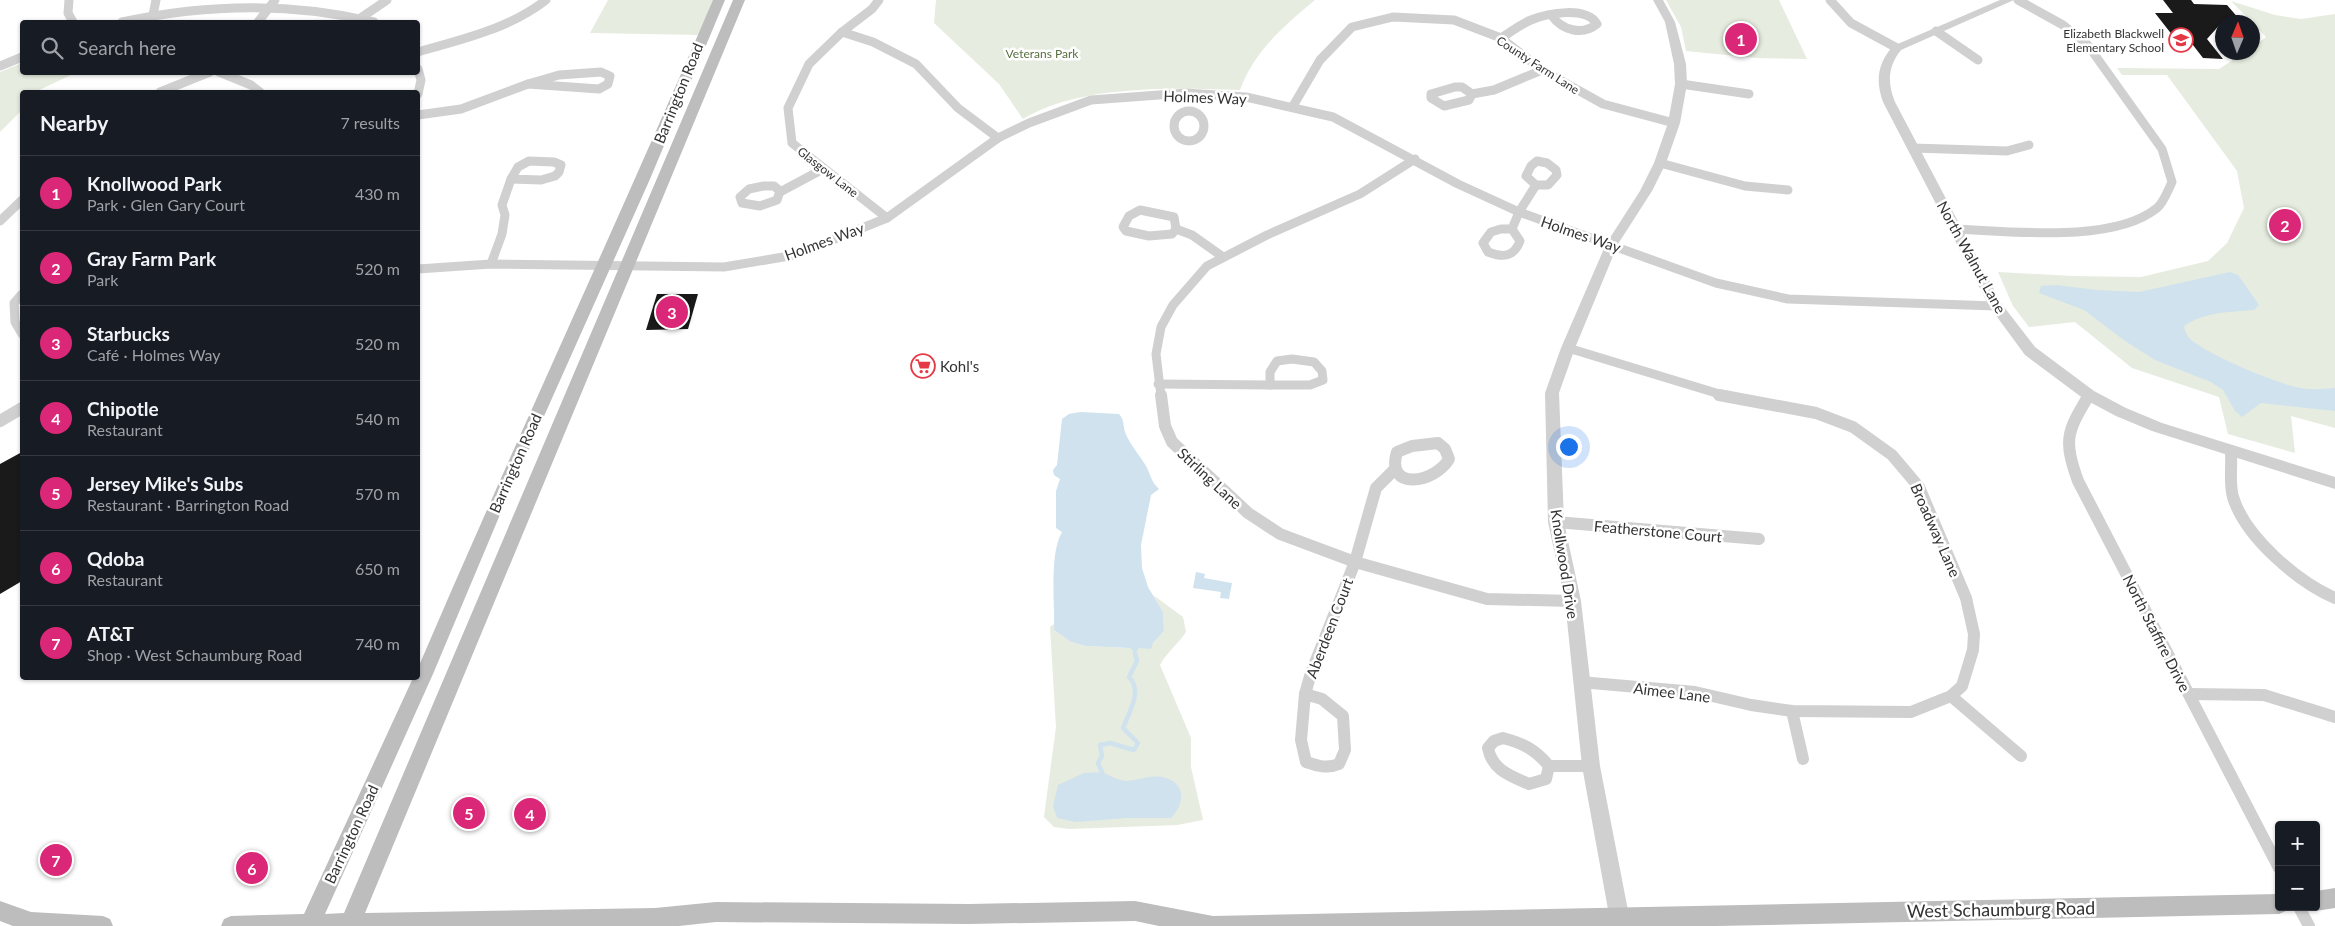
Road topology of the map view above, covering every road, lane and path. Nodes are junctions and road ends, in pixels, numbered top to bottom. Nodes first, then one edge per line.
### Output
1 (69, 0) edge
2 (156, 0) edge
3 (387, 0) edge
4 (546, 0) edge
5 (719, 0) edge
6 (739, 0) edge
7 (879, 0) edge
8 (1658, 0) edge
9 (1830, 0) edge
10 (2008, 0) edge
11 (2018, 0) edge
12 (274, 1) edge
13 (153, 15) junction
14 (1552, 16) dead end
15 (362, 18) junction
16 (73, 20) edge
17 (131, 20) edge
18 (260, 20) edge
19 (368, 20) edge
20 (1936, 31) junction
21 (842, 32) junction
22 (1501, 38) junction
23 (1897, 48) junction
24 (420, 51) edge
25 (20, 58) edge
26 (1978, 60) dead end
27 (0, 66) edge
28 (1542, 70) junction
29 (202, 75) edge
30 (226, 75) edge
31 (420, 75) edge
32 (527, 84) junction
33 (1681, 84) junction
34 (165, 90) edge
35 (257, 90) edge
36 (419, 90) edge
37 (1186, 93) junction
38 (1472, 94) dead end
39 (1749, 94) dead end
40 (1293, 106) junction
41 (1188, 110) dead end
42 (420, 115) edge
43 (1674, 123) junction
44 (998, 138) junction
45 (2028, 145) dead end
46 (1913, 148) junction
47 (1415, 158) junction
48 (1660, 163) junction
49 (823, 169) junction
50 (511, 179) junction
51 (1536, 185) dead end
52 (1788, 190) dead end
53 (780, 192) dead end
54 (20, 202) edge
55 (1519, 212) junction
56 (887, 218) junction
57 (0, 221) edge
58 (1176, 229) junction
59 (1512, 229) dead end
60 (1955, 229) junction
61 (1612, 244) junction
62 (1224, 257) junction
63 (491, 264) junction
64 (603, 266) junction
65 (626, 266) junction
66 (420, 269) edge
67 (20, 296) edge
68 (1996, 306) junction
69 (19, 320) edge
70 (1568, 348) junction
71 (1158, 384) junction
72 (1270, 384) junction
73 (2089, 395) junction
74 (20, 409) edge
75 (0, 421) edge
76 (2231, 451) junction
77 (1394, 470) junction
78 (2335, 483) edge
79 (1556, 522) junction
80 (1759, 539) dead end
81 (1355, 562) junction
82 (2335, 598) edge
83 (1573, 601) junction
84 (1580, 682) junction
85 (1305, 694) junction
86 (2189, 694) junction
87 (1951, 696) junction
88 (1792, 711) junction
89 (2335, 717) edge
90 (2021, 756) dead end
91 (1803, 759) dead end
92 (1549, 766) dead end
93 (1591, 766) junction
94 (2278, 866) edge
95 (2335, 898) edge
96 (2320, 900) edge
97 (2275, 904) edge
98 (2320, 907) edge
99 (2335, 909) edge
100 (0, 911) edge
101 (2301, 911) edge
102 (760, 919) edge
103 (1620, 921) edge
104 (310, 925) edge
105 (350, 925) edge
106 (103, 926) edge
107 (231, 926) edge
108 (1212, 926) edge
109 (2309, 926) edge

1 - 16 street
2 - 13 street
3 - 15 street
4 - 24 street
5 - 64 main road, Barrington Road
6 - 65 main road, Barrington Road
7 - 21 street, Glasgow Lane
8 - 33 street, Knollwood Drive
9 - 23 street
10 - 20 street
11 - 60 street
12 - 13 street
12 - 15 street
12 - 18 street
13 - 17 street
14 - 22 street
15 - 19 street
20 - 23 street
20 - 26 street
21 - 44 street
21 - 49 street, Glasgow Lane
22 - 28 street, County Farm Lane
22 - 40 street, County Farm Lane
23 - 46 street, North Walnut Lane
25 - 27 street
28 - 38 street
28 - 43 street, County Farm Lane
29 - 34 street
30 - 35 street
31 - 36 street
32 - 32 street
32 - 42 street
33 - 39 street
33 - 43 street, Knollwood Drive
37 - 40 street, Holmes Way
37 - 41 street
37 - 44 street, Holmes Way
40 - 47 street, Holmes Way
43 - 48 street, Knollwood Drive
44 - 56 street, Holmes Way
45 - 46 street
46 - 60 street, North Walnut Lane
47 - 55 street, Holmes Way
47 - 62 street, Stirling Lane
48 - 52 street
48 - 61 street, Knollwood Drive
49 - 53 street
49 - 56 street, Glasgow Lane
50 - 50 street
50 - 63 street
51 - 55 street
54 - 57 street
55 - 59 street
55 - 61 street, Holmes Way
56 - 65 street, Holmes Way
58 - 58 street
58 - 62 street
60 - 68 street, North Walnut Lane
61 - 68 street, Holmes Way
61 - 70 street, Knollwood Drive
62 - 71 street, Stirling Lane
63 - 64 street, Holmes Way
63 - 66 street, Holmes Way
64 - 65 street, Holmes Way
64 - 104 main road, Barrington Road
65 - 105 main road, Barrington Road
67 - 69 street
68 - 73 street, North Walnut Lane
70 - 79 street, Knollwood Drive
70 - 87 street, Broadway Lane
71 - 72 street
71 - 81 street, Stirling Lane
72 - 72 street
73 - 76 street, North Walnut Lane
73 - 86 street, North Staffire Drive
74 - 75 street
76 - 78 street, North Walnut Lane
76 - 82 street
77 - 77 street
77 - 81 street, Aberdeen Court
79 - 80 street, Featherstone Court
79 - 83 street, Knollwood Drive
81 - 83 street, Stirling Lane
81 - 85 street, Aberdeen Court
83 - 84 street, Knollwood Drive
84 - 88 street, Aimee Lane
84 - 93 street, Knollwood Drive
85 - 85 street, Aberdeen Court
86 - 89 street
86 - 94 street, North Staffire Drive
87 - 88 street
87 - 90 street
88 - 91 street
92 - 93 street
93 - 103 street, Knollwood Drive
95 - 96 main road
97 - 103 main road, West Schaumburg Road
98 - 99 main road
100 - 106 main road
101 - 109 street
102 - 105 main road, West Schaumburg Road
102 - 108 main road, West Schaumburg Road
103 - 108 main road, West Schaumburg Road
104 - 105 main road, West Schaumburg Road
104 - 107 main road, West Schaumburg Road

